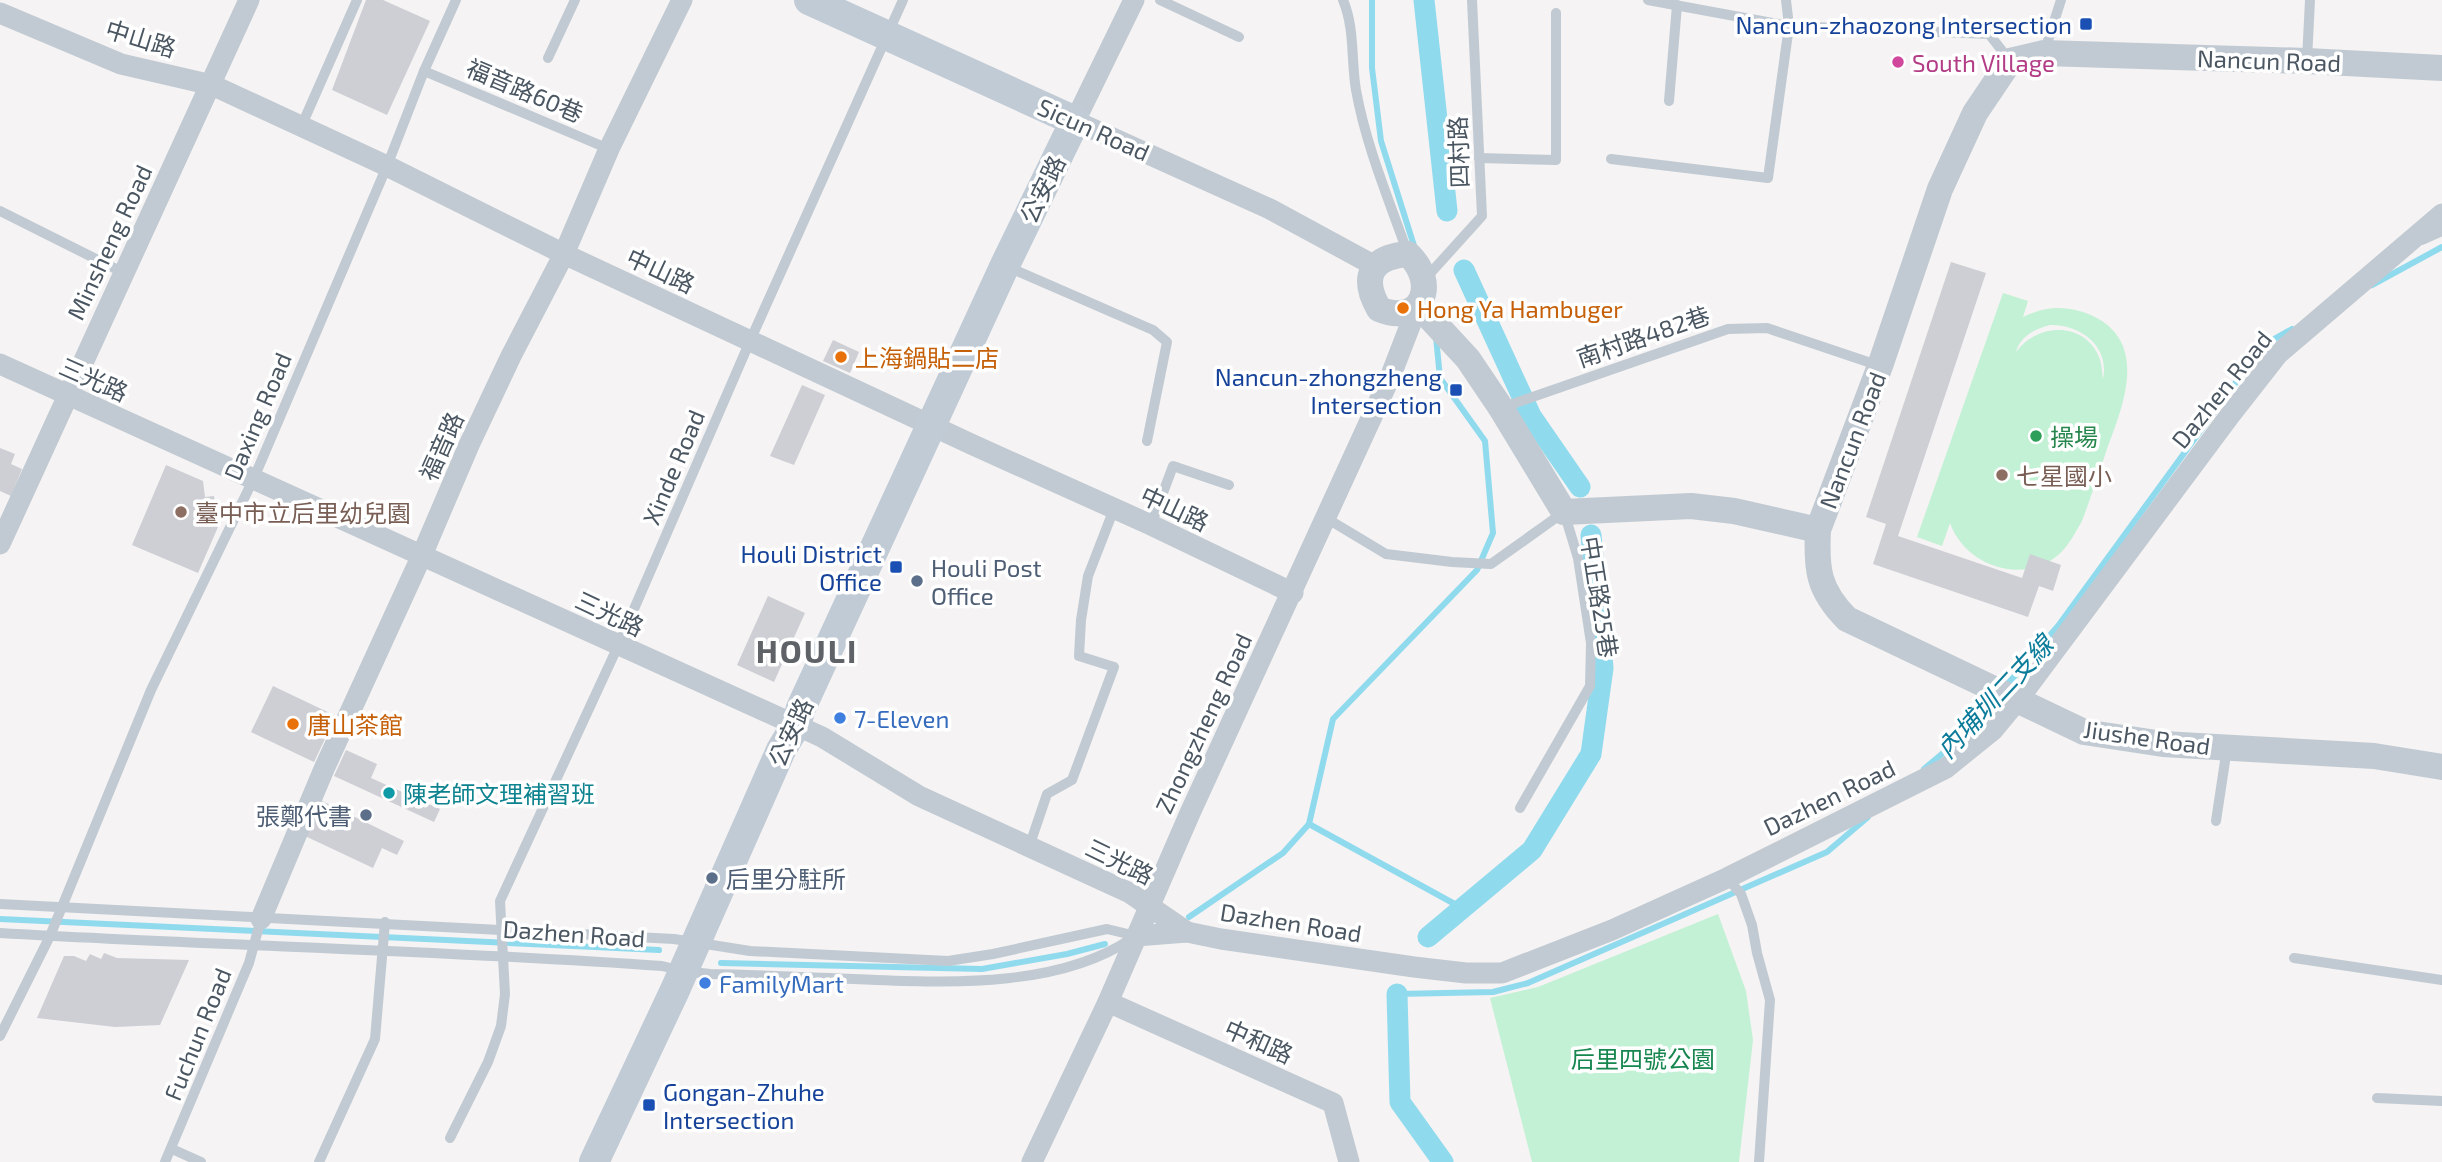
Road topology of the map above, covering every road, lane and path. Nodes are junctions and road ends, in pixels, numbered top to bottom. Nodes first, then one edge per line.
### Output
1 (250, 0) edge
2 (357, 0) edge
3 (456, 0) edge
4 (575, 0) edge
5 (682, 0) edge
6 (809, 0) edge
7 (904, 0) edge
8 (1134, 0) edge
9 (1160, 0) edge
10 (1343, 0) edge
11 (1472, 0) edge
12 (1648, 0) edge
13 (1786, 0) edge
14 (2061, 0) edge
15 (2310, 0) edge
16 (1678, 5) junction
17 (4, 12) edge
18 (1556, 13) dead end
19 (1789, 26) junction
20 (889, 37) junction
21 (1239, 37) dead end
22 (2044, 53) junction
23 (548, 58) dead end
24 (2010, 61) junction
25 (2307, 61) junction
26 (2442, 68) edge
27 (424, 71) junction
28 (212, 85) junction
29 (1669, 101) dead end
30 (1075, 121) junction
31 (301, 127) junction
32 (609, 149) junction
33 (1479, 158) junction
34 (1611, 159) dead end
35 (387, 166) junction
36 (0, 211) edge
37 (2442, 214) edge
38 (2442, 231) edge
39 (564, 254) junction
40 (1408, 254) junction
41 (2394, 254) junction
42 (1005, 265) junction
43 (1375, 266) junction
44 (124, 273) junction
45 (1421, 292) junction
46 (750, 341) junction
47 (0, 364) edge
48 (1880, 366) junction
49 (67, 396) junction
50 (1507, 407) junction
51 (932, 426) junction
52 (1147, 441) dead end
53 (254, 478) junction
54 (1229, 485) dead end
55 (1114, 509) junction
56 (1564, 512) junction
57 (1326, 518) junction
58 (1151, 525) junction
59 (1818, 530) junction
60 (0, 544) edge
61 (422, 555) junction
62 (1293, 593) junction
63 (618, 646) junction
64 (2017, 701) junction
65 (796, 725) junction
66 (2227, 748) junction
67 (2442, 767) edge
68 (1520, 808) dead end
69 (2216, 821) dead end
70 (1029, 847) junction
71 (1727, 878) junction
72 (0, 904) edge
73 (1149, 904) junction
74 (62, 907) junction
75 (261, 919) junction
76 (385, 922) junction
77 (502, 929) junction
78 (1187, 932) junction
79 (0, 933) edge
80 (50, 936) junction
81 (1136, 936) junction
82 (696, 942) junction
83 (254, 946) junction
84 (381, 951) junction
85 (504, 954) junction
86 (2294, 958) dead end
87 (683, 971) junction
88 (2442, 980) edge
89 (1108, 1002) junction
90 (0, 1036) edge
91 (2377, 1098) dead end
92 (2442, 1101) edge
93 (450, 1138) dead end
94 (172, 1149) junction
95 (165, 1162) edge
96 (201, 1162) edge
97 (319, 1162) edge
98 (594, 1162) edge
99 (1032, 1162) edge
100 (1349, 1162) edge
101 (1759, 1162) edge

1 - 28 street, Minsheng Road
2 - 31 lane
3 - 27 lane, Daxing Road
4 - 23 lane
5 - 32 street, 福音路
6 - 20 main road, Sicun Road
7 - 20 lane, Xinde Road
8 - 30 street, 公安路
9 - 21 lane
10 - 40 lane
11 - 33 lane, 四村路
12 - 16 lane
13 - 19 lane
14 - 22 lane
15 - 25 lane
16 - 19 lane
16 - 29 lane
17 - 28 street, 中山路
18 - 33 lane
19 - 24 lane
19 - 34 lane
20 - 30 main road, Sicun Road
20 - 46 lane, Xinde Road
22 - 24 street, Nancun Road
22 - 25 street, Nancun Road
24 - 48 street, Nancun Road
25 - 26 street, Nancun Road
27 - 32 lane, 福音路60巷
27 - 35 lane, Daxing Road
28 - 31 street, 中山路
28 - 44 street, Minsheng Road
30 - 42 main road, 公安路
30 - 43 street, Sicun Road
31 - 35 street, 中山路
32 - 39 street, 福音路
33 - 45 lane, 四村路
35 - 39 street, 中山路
35 - 53 lane, Daxing Road
36 - 44 lane
37 - 41 street, Dazhen Road
38 - 41 lane
39 - 46 street, 中山路
39 - 61 street, 福音路
40 - 43 street
40 - 45 street
41 - 64 street, Dazhen Road
42 - 51 main road, 公安路
42 - 52 lane
43 - 45 street
44 - 49 street, Minsheng Road
45 - 50 street
45 - 57 street, Zhongzheng Road
46 - 51 street, 中山路
46 - 63 lane, Xinde Road
47 - 49 street, 三光路
48 - 50 lane, 南村路482巷
48 - 59 street, Nancun Road
49 - 53 street, 三光路
49 - 60 street, Minsheng Road
50 - 56 street
51 - 55 street, 中山路
51 - 65 main road, 公安路
53 - 61 street, 三光路
53 - 74 lane, Daxing Road
54 - 58 lane
55 - 58 street, 中山路
55 - 70 lane
56 - 57 lane, 中正路25巷
56 - 59 street, Nancun Road
56 - 68 lane, 中正路25巷
57 - 62 street, Zhongzheng Road
58 - 62 street, 中山路
59 - 64 street, Jiushe Road
61 - 63 street, 三光路
61 - 75 street, 福音路
62 - 73 street, Zhongzheng Road
63 - 65 street, 三光路
63 - 77 lane, Xinde Road
64 - 66 street, Jiushe Road
64 - 71 street, Dazhen Road
65 - 70 street, 三光路
65 - 82 main road, 公安路
66 - 67 street, Jiushe Road
66 - 69 lane
70 - 73 street, 三光路
71 - 78 street, Dazhen Road
71 - 101 lane
72 - 74 lane, Dazhen Road
73 - 78 street, 三光路
73 - 81 street, Zhongzheng Road
74 - 75 lane, Dazhen Road
74 - 80 lane, Daxing Road
75 - 76 lane, Dazhen Road
75 - 83 lane, Fuchun Road
76 - 77 lane, Dazhen Road
76 - 84 lane
77 - 82 lane, Dazhen Road
77 - 85 lane, Xinde Road
78 - 81 street, Dazhen Road
79 - 80 lane, Dazhen Road
80 - 83 lane, Dazhen Road
80 - 90 lane, Daxing Road
81 - 82 lane, Dazhen Road
81 - 87 lane, Dazhen Road
81 - 89 street, Zhongzheng Road
82 - 87 main road, 公安路
83 - 84 lane, Dazhen Road
83 - 94 lane, Fuchun Road
84 - 85 lane, Dazhen Road
84 - 97 lane
85 - 87 lane, Dazhen Road
85 - 93 lane, Xinde Road
86 - 88 lane
87 - 98 main road, 公安路
89 - 99 street, Zhongzheng Road
89 - 100 street, 中和路
91 - 92 lane
94 - 95 lane, Fuchun Road
94 - 96 lane

